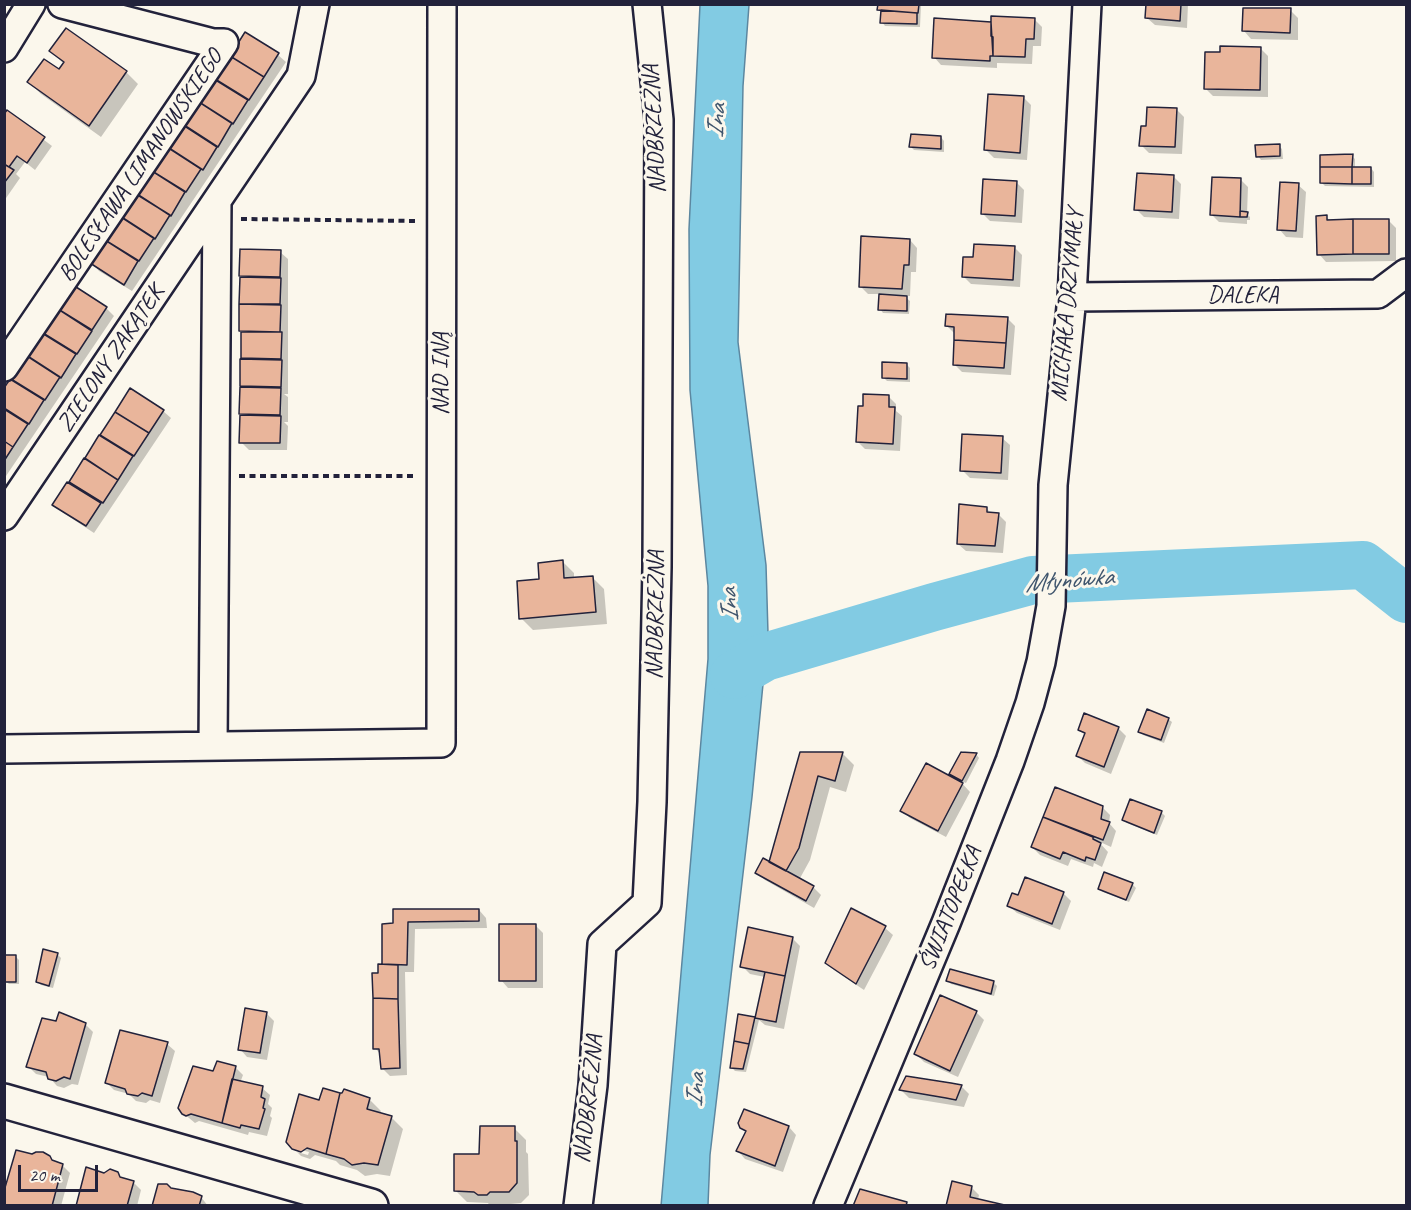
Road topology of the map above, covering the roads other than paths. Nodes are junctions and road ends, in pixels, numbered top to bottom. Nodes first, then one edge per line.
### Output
1 (31, 4) edge
2 (62, 4) edge
3 (315, 4) edge
4 (442, 4) edge
5 (647, 4) edge
6 (1087, 4) edge
7 (4, 48) edge
8 (217, 210) junction
9 (1407, 273) edge
10 (1072, 297) junction
11 (4, 367) edge
12 (4, 516) edge
13 (1051, 606) joint
14 (213, 746) junction
15 (4, 749) edge
16 (4, 1101) edge
17 (371, 1206) edge
18 (578, 1206) edge
19 (828, 1206) edge

1 - 7 street
2 - 11 street, BOLESŁAWA LIMANOWSKIEGO
3 - 8 street, ZIELONY ZAKĄTEK
4 - 14 street, NAD INĄ
5 - 18 street, NADBRZEŻNA
6 - 10 street, MICHAŁA DRZYMAŁY
8 - 12 street, ZIELONY ZAKĄTEK
8 - 14 street
9 - 10 street, DALEKA
10 - 13 street, MICHAŁA DRZYMAŁY
13 - 19 street, ŚWIATOPEŁKA
14 - 15 street
16 - 17 street

